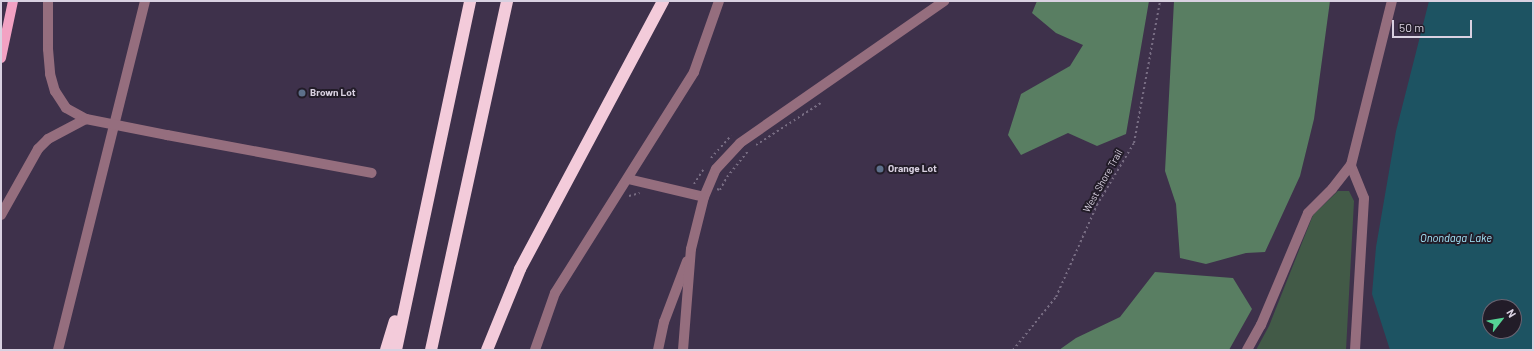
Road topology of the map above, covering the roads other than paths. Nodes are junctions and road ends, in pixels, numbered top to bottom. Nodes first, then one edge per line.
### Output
1 (13, 1) edge
2 (48, 1) edge
3 (145, 1) edge
4 (470, 1) edge
5 (507, 1) edge
6 (663, 1) edge
7 (719, 1) edge
8 (944, 1) edge
9 (1392, 1) edge
10 (1, 58) edge
11 (86, 118) junction
12 (1351, 165) junction
13 (372, 173) dead end
14 (628, 179) junction
15 (704, 197) junction
16 (1, 214) edge
17 (691, 249) junction
18 (407, 294) junction
19 (58, 350) edge
20 (386, 350) edge
21 (396, 350) edge
22 (431, 350) edge
23 (487, 350) edge
24 (535, 350) edge
25 (658, 350) edge
26 (683, 350) edge
27 (1247, 350) edge
28 (1355, 350) edge

1 - 10 main road
2 - 11 lane
3 - 19 lane
4 - 18 highway
5 - 22 highway
6 - 23 highway
7 - 14 lane
8 - 15 lane
9 - 12 lane
11 - 13 lane, bridge
11 - 16 lane
12 - 27 lane
12 - 28 lane
14 - 15 lane
14 - 24 lane
15 - 17 lane
17 - 25 lane
17 - 26 lane
18 - 20 highway
18 - 21 highway

